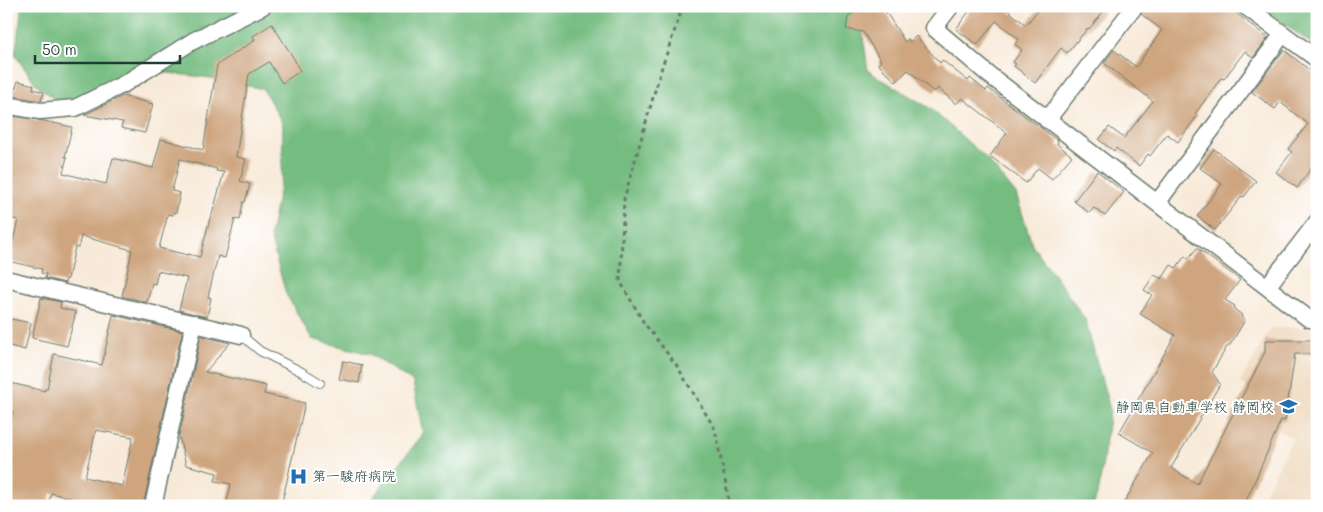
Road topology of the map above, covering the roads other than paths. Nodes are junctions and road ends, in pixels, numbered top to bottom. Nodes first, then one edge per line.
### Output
1 (263, 6) edge
2 (951, 6) edge
3 (1135, 6) edge
4 (1245, 6) edge
5 (1283, 34) junction
6 (1317, 60) edge
7 (6, 105) edge
8 (1047, 120) junction
9 (1156, 203) junction
10 (1317, 222) edge
11 (6, 279) edge
12 (1267, 287) junction
13 (1317, 319) edge
14 (194, 323) junction
15 (241, 335) joint
16 (320, 383) dead end
17 (152, 506) edge

1 - 7 street
2 - 8 street
3 - 8 street
4 - 5 street
5 - 6 street
5 - 9 street
8 - 9 street
9 - 12 street
10 - 12 street
11 - 14 street
12 - 13 street
14 - 15 street
14 - 17 street
15 - 16 lane

